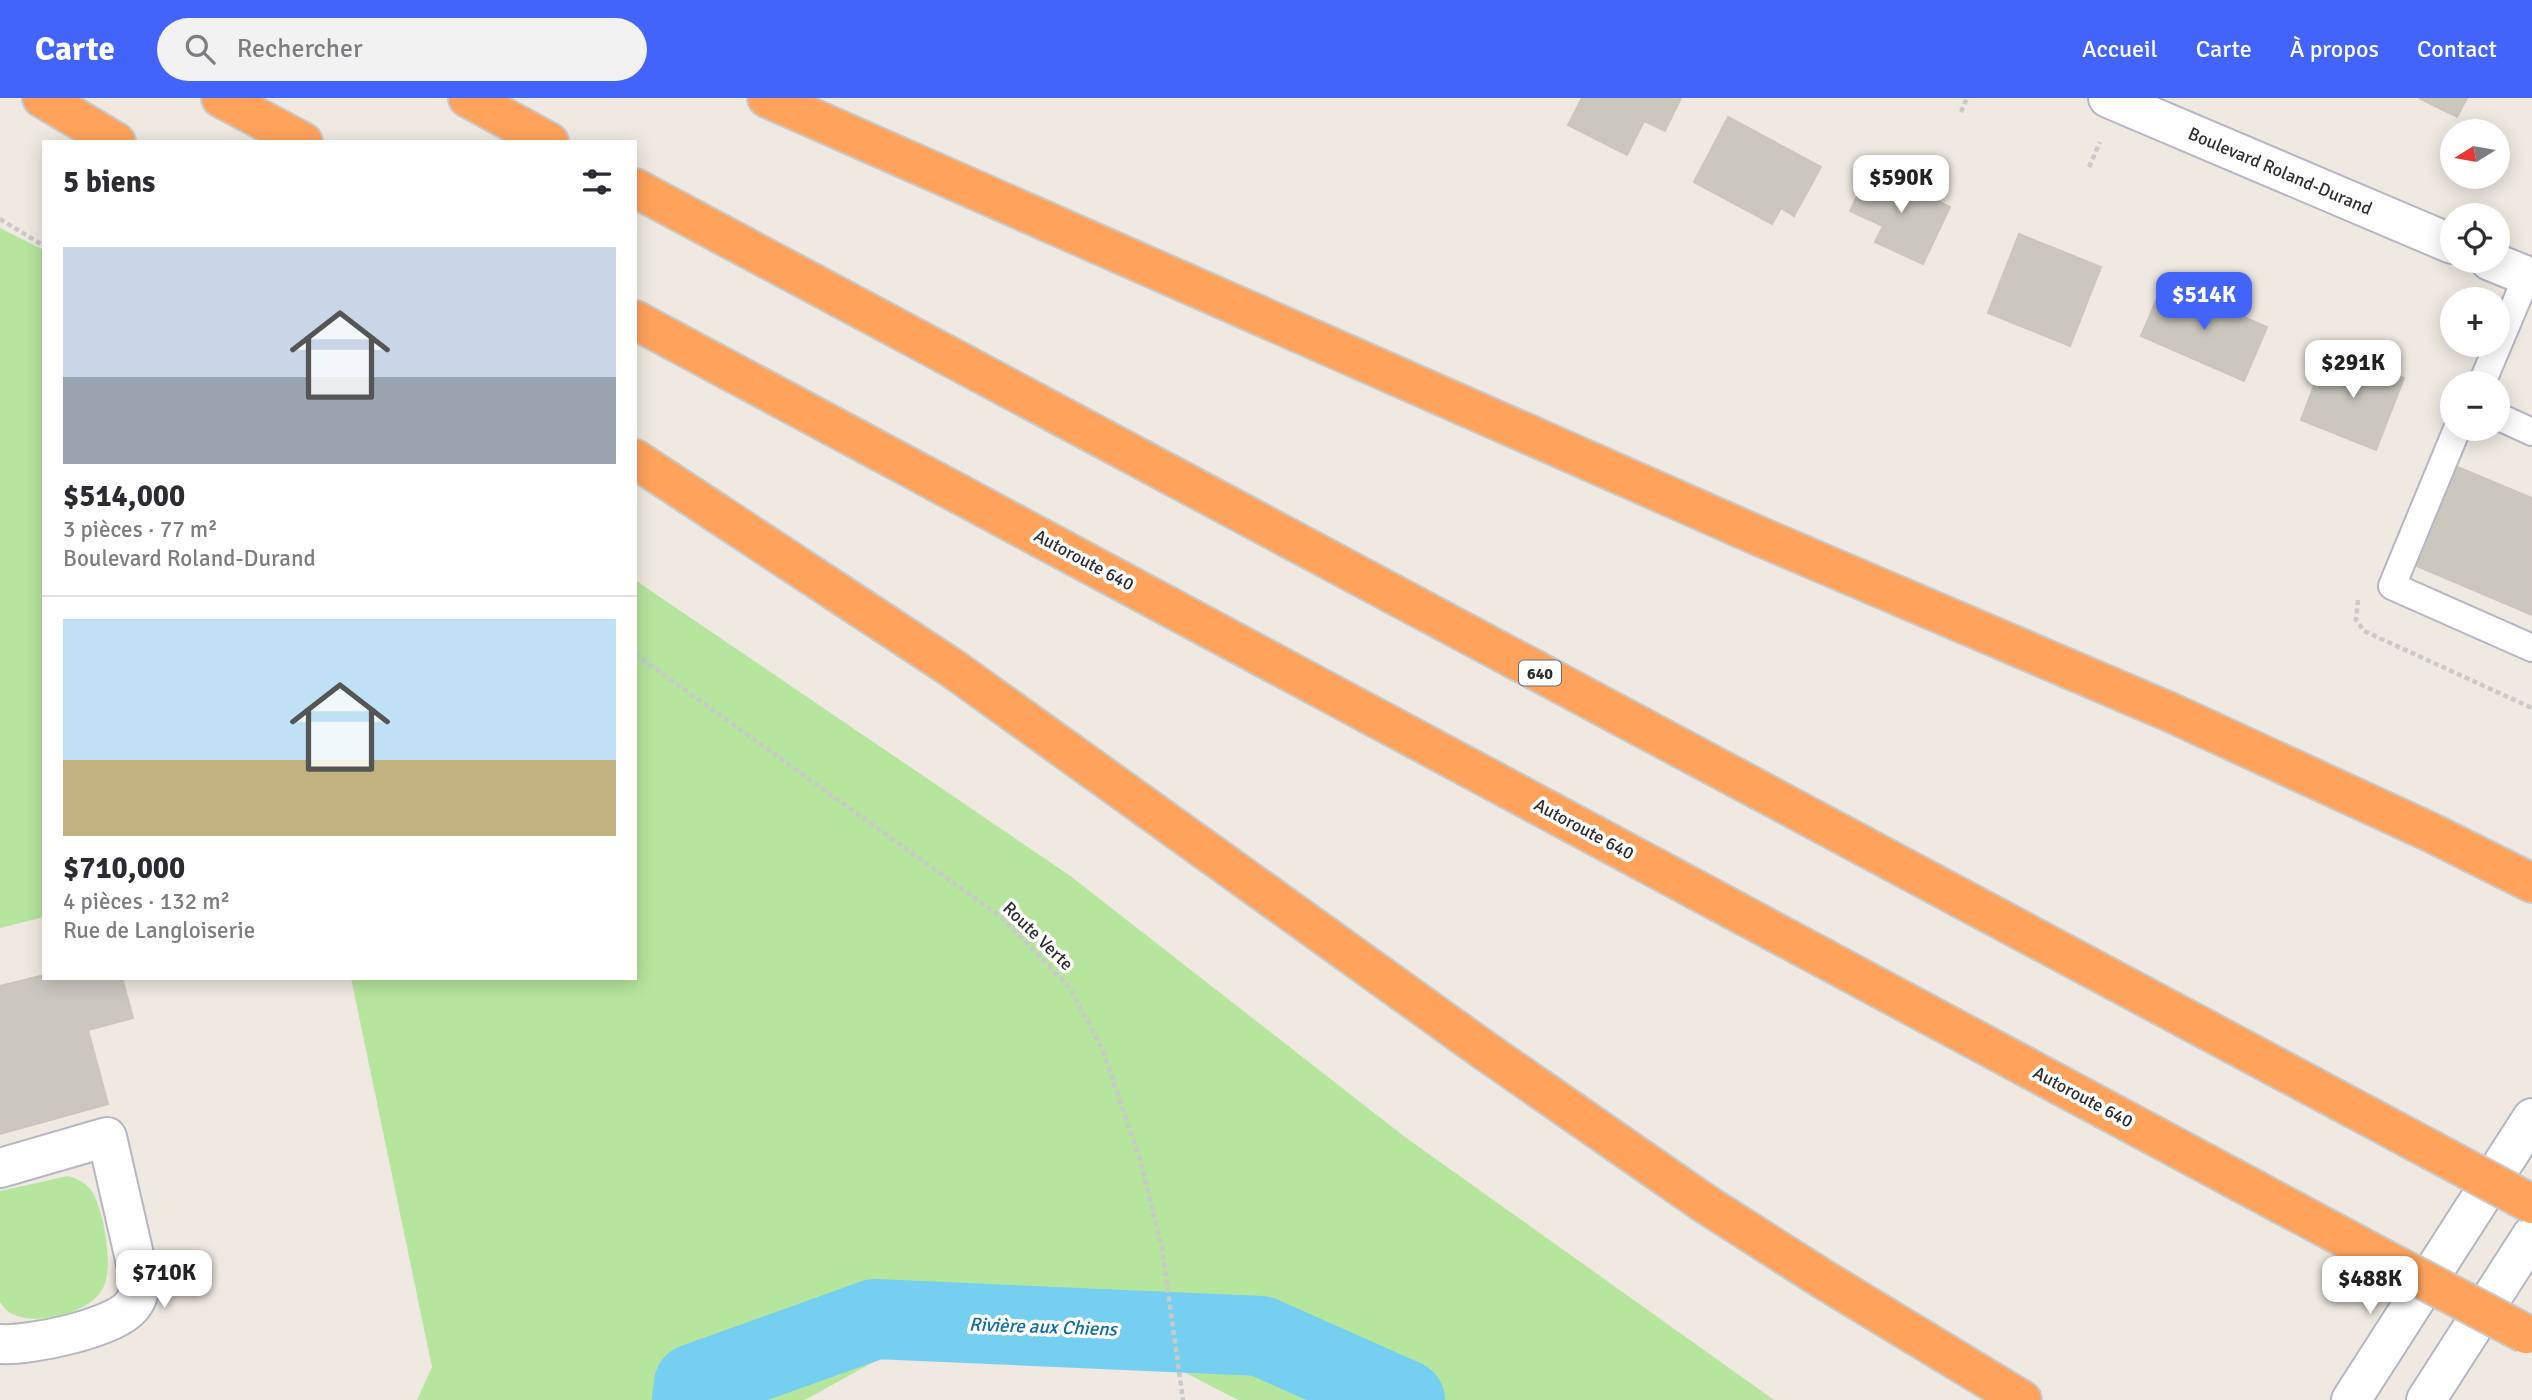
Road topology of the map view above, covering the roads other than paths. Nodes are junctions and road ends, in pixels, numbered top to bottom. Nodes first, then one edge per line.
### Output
1 (43, 98) edge
2 (222, 98) edge
3 (468, 98) edge
4 (766, 98) edge
5 (2108, 98) edge
6 (113, 140) edge
7 (299, 140) edge
8 (546, 140) edge
9 (637, 189) edge
10 (2440, 239) edge
11 (2510, 269) edge
12 (2530, 277) edge
13 (637, 321) edge
14 (2487, 371) edge
15 (2510, 422) edge
16 (2532, 432) edge
17 (2451, 441) edge
18 (637, 460) edge
19 (2532, 648) edge
20 (2532, 883) edge
21 (2532, 1118) edge
22 (0, 1168) edge
23 (2532, 1204) edge
24 (2532, 1235) edge
25 (2529, 1336) edge
26 (0, 1344) edge
27 (2022, 1400) edge
28 (2351, 1400) edge
29 (2426, 1400) edge

1 - 6 highway
2 - 7 highway
3 - 8 highway
4 - 20 highway
5 - 10 street, Boulevard Roland-Durand
9 - 23 highway, 640, bridge
11 - 12 street
12 - 14 lane
13 - 25 highway, Autoroute 640, bridge
15 - 16 lane
17 - 19 lane
18 - 27 highway
21 - 28 street
22 - 26 street
24 - 29 street

